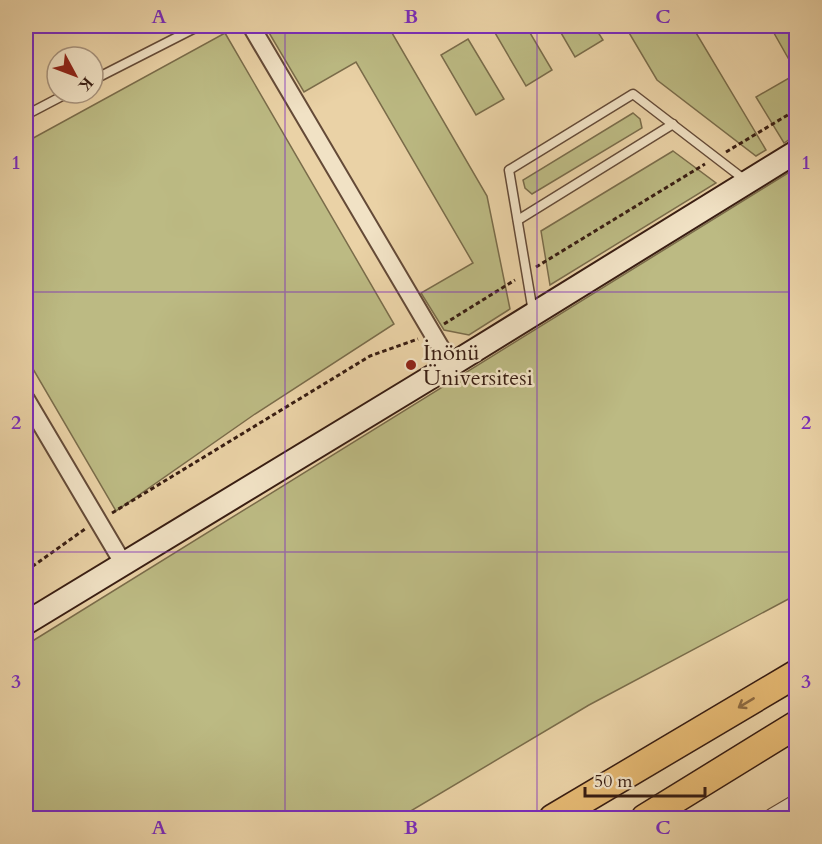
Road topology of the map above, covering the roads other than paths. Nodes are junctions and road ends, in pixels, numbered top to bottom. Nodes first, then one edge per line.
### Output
1 (199, 26) edge
2 (251, 26) edge
3 (105, 74) edge
4 (45, 105) edge
5 (26, 115) edge
6 (673, 124) junction
7 (796, 152) edge
8 (748, 182) junction
9 (518, 220) junction
10 (534, 314) junction
11 (451, 365) junction
12 (26, 399) edge
13 (123, 563) junction
14 (26, 623) edge
15 (796, 674) edge
16 (796, 725) edge
17 (796, 805) edge
18 (553, 819) edge
19 (645, 819) edge
20 (774, 819) edge

1 - 3 lane
2 - 11 street
4 - 5 lane
6 - 8 lane
6 - 9 lane
6 - 9 lane
7 - 8 main road
8 - 10 main road
9 - 10 lane
10 - 11 main road
11 - 13 main road
12 - 13 street
13 - 14 main road
15 -> 18 highway
16 - 19 highway
17 - 20 street

